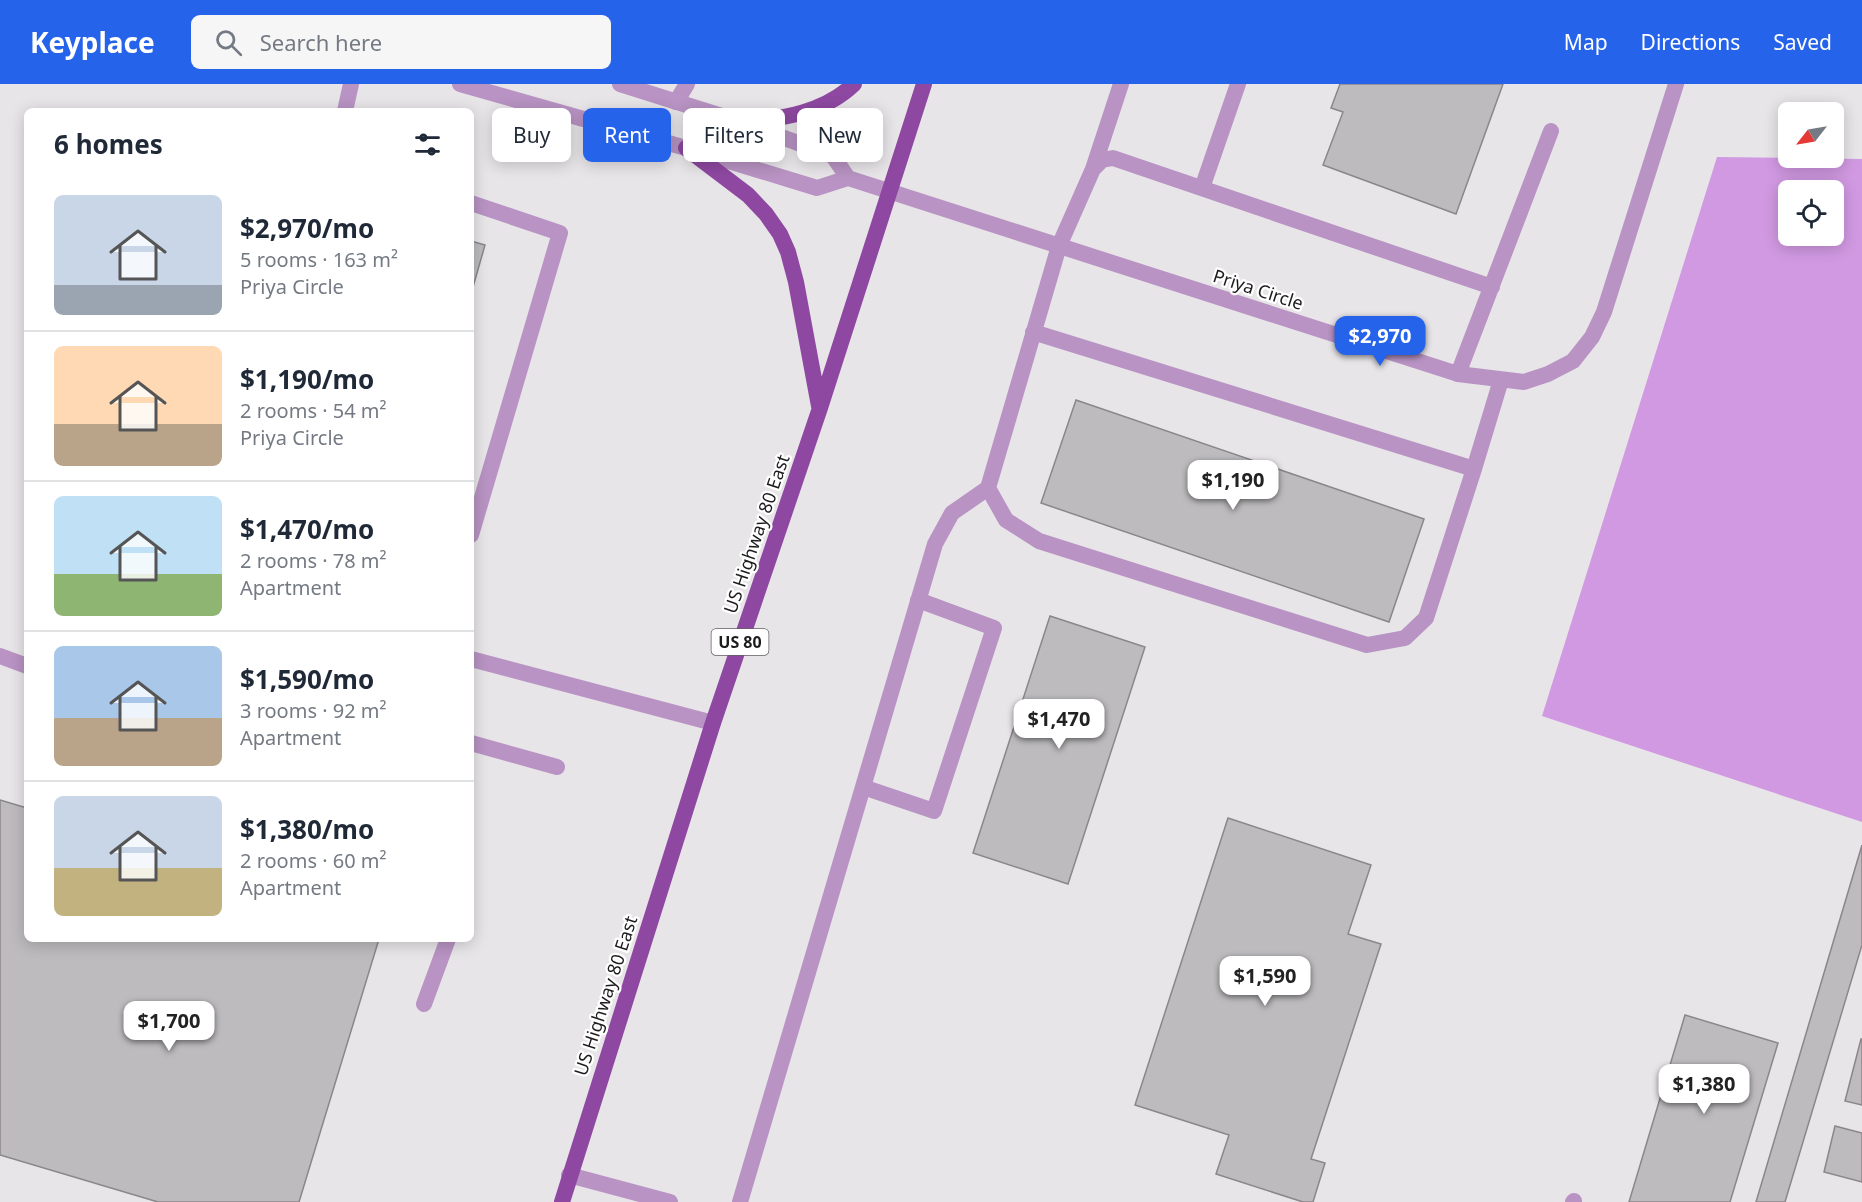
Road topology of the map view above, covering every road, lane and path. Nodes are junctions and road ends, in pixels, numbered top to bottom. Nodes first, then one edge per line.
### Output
1 (351, 84) edge
2 (460, 84) edge
3 (620, 84) edge
4 (687, 84) edge
5 (854, 84) edge
6 (924, 84) edge
7 (1121, 84) edge
8 (1238, 84) edge
9 (1676, 84) edge
10 (676, 102) junction
11 (346, 108) edge
12 (695, 108) edge
13 (785, 118) edge
14 (1551, 131) dead end
15 (785, 138) edge
16 (683, 147) edge
17 (704, 162) edge
18 (732, 162) edge
19 (1093, 169) junction
20 (848, 178) junction
21 (1202, 188) junction
22 (889, 191) junction
23 (474, 204) edge
24 (1059, 246) junction
25 (1492, 287) junction
26 (1033, 332) junction
27 (1458, 374) junction
28 (1500, 380) junction
29 (820, 408) junction
30 (1474, 469) junction
31 (988, 488) junction
32 (474, 525) edge
33 (918, 600) junction
34 (0, 656) edge
35 (474, 660) edge
36 (24, 665) edge
37 (713, 723) junction
38 (474, 743) edge
39 (557, 767) dead end
40 (863, 787) junction
41 (447, 942) edge
42 (424, 1004) dead end
43 (569, 1175) junction
44 (562, 1202) edge
45 (670, 1202) edge
46 (740, 1202) edge

1 - 11 street
2 - 16 street
3 - 10 street
4 - 10 street
5 - 13 main road
6 - 22 main road, US Highway 80 East / US 80
7 - 19 street
8 - 21 street
9 - 28 street, Priya Circle
10 - 12 street
14 - 25 street
15 - 20 street
17 - 29 main road
18 - 20 street
19 - 21 street
19 - 24 street
20 - 22 street, Priya Circle
21 - 25 street
22 - 24 street, Priya Circle
22 - 29 main road, US Highway 80 East / US 80
23 - 32 street
24 - 26 street
24 - 27 street, Priya Circle
25 - 27 street
26 - 30 street
26 - 31 street
27 - 28 street, Priya Circle
28 - 30 street
29 - 37 main road, US Highway 80 East / US 80
30 - 31 street
31 - 33 street
33 - 40 street
33 - 40 street
34 - 36 street
35 - 37 street
37 - 43 main road, US Highway 80 East / US 80
38 - 39 street
40 - 46 street
41 - 42 street
43 - 44 main road, US Highway 80 East / US 80
43 - 45 street

